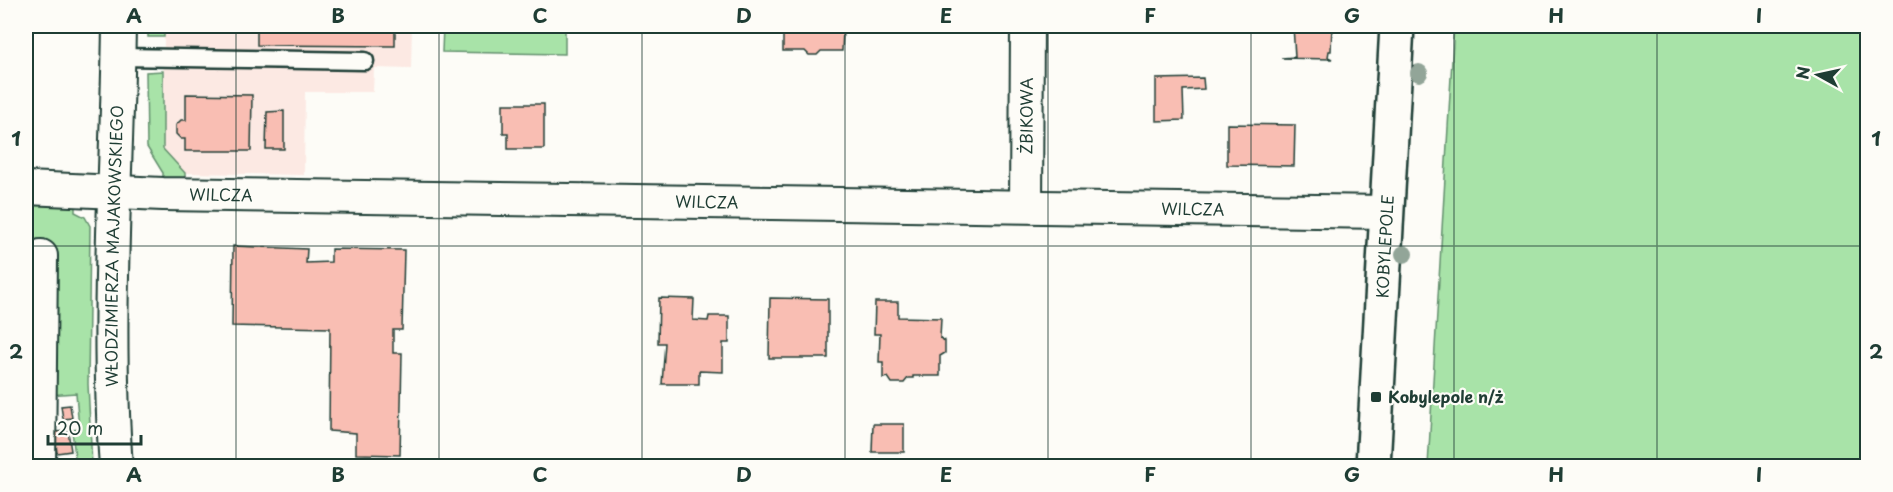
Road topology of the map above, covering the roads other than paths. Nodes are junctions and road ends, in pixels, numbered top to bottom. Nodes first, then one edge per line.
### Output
1 (119, 26) edge
2 (1028, 26) edge
3 (1397, 26) edge
4 (119, 57) junction
5 (365, 62) dead end
6 (26, 188) edge
7 (116, 191) junction
8 (1026, 206) junction
9 (1387, 212) junction
10 (41, 256) dead end
11 (39, 466) edge
12 (116, 466) edge
13 (1372, 466) edge

1 - 4 street, WŁODZIMIERZA MAJAKOWSKIEGO
2 - 8 street, ŻBIKOWA
3 - 9 street, KOBYLEPOLE
4 - 5 lane
4 - 7 street, WŁODZIMIERZA MAJAKOWSKIEGO
6 - 7 street, WILCZA
7 - 8 street, WILCZA
7 - 12 street, WŁODZIMIERZA MAJAKOWSKIEGO
8 - 9 street, WILCZA
9 - 13 street, KOBYLEPOLE
10 - 11 street

